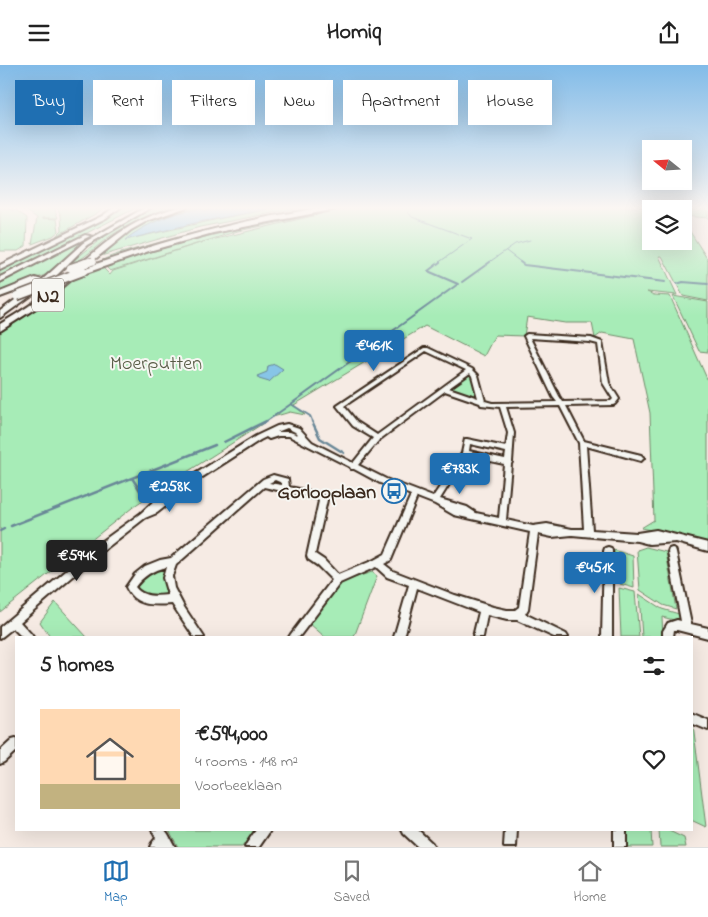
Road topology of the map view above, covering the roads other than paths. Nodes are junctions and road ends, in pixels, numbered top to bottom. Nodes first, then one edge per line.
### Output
1 (50, 243) edge
2 (72, 243) edge
3 (86, 243) edge
4 (106, 243) edge
5 (153, 243) edge
6 (173, 243) edge
7 (0, 268) edge
8 (0, 280) edge
9 (0, 295) edge
10 (0, 303) edge
11 (0, 315) edge
12 (0, 328) edge
13 (470, 370) junction
14 (444, 389) junction
15 (483, 403) junction
16 (562, 404) junction
17 (502, 405) junction
18 (377, 438) junction
19 (582, 443) junction
20 (510, 450) junction
21 (465, 453) junction
22 (641, 458) dead end
23 (509, 462) junction
24 (353, 467) junction
25 (415, 494) junction
26 (435, 501) junction
27 (502, 523) junction
28 (535, 529) junction
29 (588, 533) junction
30 (708, 547) edge
31 (608, 551) dead end
32 (672, 552) dead end
33 (173, 562) junction
34 (378, 563) junction
35 (336, 580) junction
36 (414, 583) junction
37 (176, 599) junction
38 (484, 609) junction
39 (518, 615) junction
40 (13, 622) junction
41 (687, 627) junction
42 (0, 633) edge
43 (708, 633) edge
44 (546, 635) edge
45 (27, 636) edge
46 (198, 636) edge
47 (295, 636) edge
48 (400, 636) edge
49 (478, 636) edge
50 (607, 636) edge
51 (668, 636) edge
52 (693, 719) edge
53 (708, 725) edge
54 (15, 745) edge
55 (0, 758) edge
56 (263, 831) edge
57 (409, 831) edge
58 (512, 831) edge
59 (620, 831) edge
60 (251, 847) edge
61 (428, 847) edge
62 (510, 847) edge
63 (620, 847) edge

1 - 7 highway, N2
2 - 8 highway
3 - 11 highway
4 - 12 highway, N2
5 - 9 highway, bridge
6 - 10 highway, bridge
13 - 14 street
13 - 15 street
13 - 18 street
14 - 15 street
14 - 18 street
15 - 17 street
16 - 16 street
16 - 17 street
16 - 19 street
17 - 20 street
18 - 24 street
19 - 22 street
19 - 29 street
20 - 21 street
20 - 23 street
21 - 23 street
21 - 26 street
23 - 27 street
24 - 25 street
24 - 40 street
25 - 26 street
25 - 34 street
26 - 27 street
27 - 28 street
28 - 29 street
28 - 39 street
29 - 30 street
31 - 50 street
32 - 41 street
33 - 35 street
33 - 37 street
33 - 37 street
34 - 35 street
34 - 36 street
35 - 47 street
36 - 38 street
36 - 48 street
37 - 46 street
38 - 39 street
38 - 49 street
39 - 44 street
40 - 42 street
40 - 45 street
41 - 43 street
41 - 51 street
52 - 53 street
54 - 55 street
56 - 60 street
57 - 61 street
58 - 62 street
59 - 63 street

